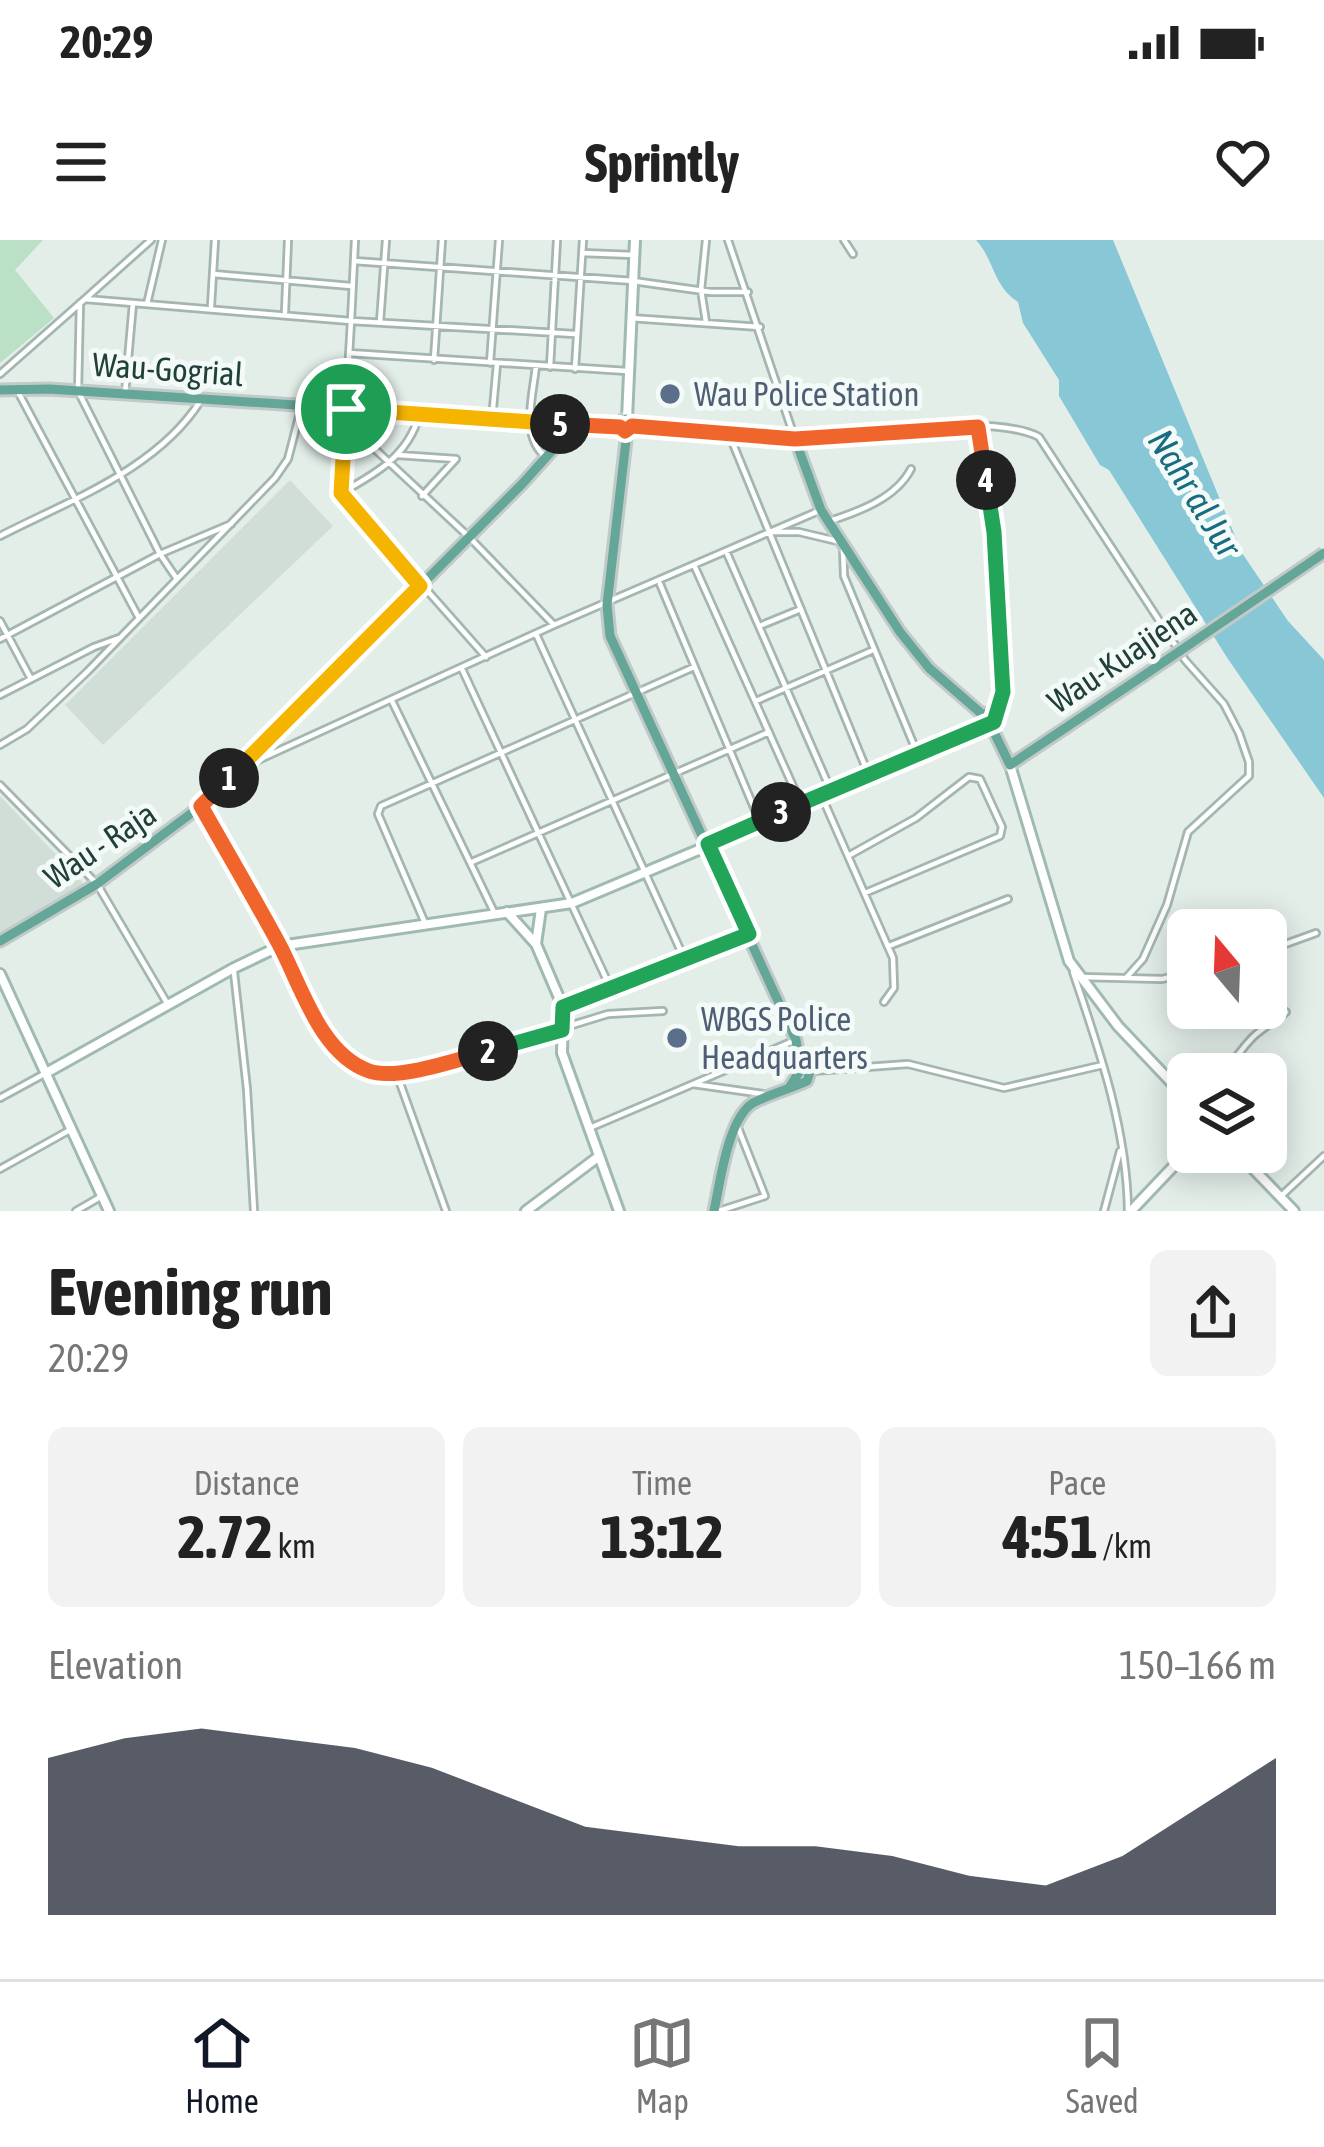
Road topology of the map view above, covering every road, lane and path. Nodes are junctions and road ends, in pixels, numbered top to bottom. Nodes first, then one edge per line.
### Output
1 (151, 240) edge
2 (162, 240) edge
3 (215, 240) edge
4 (288, 240) edge
5 (355, 240) edge
6 (386, 240) edge
7 (442, 240) edge
8 (499, 240) edge
9 (557, 240) edge
10 (583, 240) edge
11 (635, 240) edge
12 (706, 240) edge
13 (728, 240) edge
14 (844, 240) edge
15 (582, 253) junction
16 (853, 254) dead end
17 (634, 255) junction
18 (354, 261) junction
19 (383, 264) junction
20 (440, 269) junction
21 (496, 272) junction
22 (213, 274) junction
23 (555, 275) junction
24 (580, 277) junction
25 (286, 280) junction
26 (633, 281) junction
27 (352, 286) junction
28 (701, 290) junction
29 (748, 292) junction
30 (82, 301) junction
31 (133, 303) junction
32 (147, 304) junction
33 (211, 308) junction
34 (284, 314) junction
35 (631, 318) junction
36 (351, 320) junction
37 (380, 322) junction
38 (706, 322) junction
39 (436, 326) junction
40 (760, 327) junction
41 (492, 331) junction
42 (552, 334) junction
43 (575, 334) junction
44 (350, 353) junction
45 (434, 360) junction
46 (493, 364) junction
47 (536, 366) junction
48 (550, 367) junction
49 (574, 369) junction
50 (627, 370) junction
51 (0, 374) edge
52 (16, 388) junction
53 (0, 390) edge
54 (78, 391) junction
55 (125, 394) junction
56 (202, 399) junction
57 (302, 405) junction
58 (346, 409) junction
59 (420, 415) junction
60 (492, 418) junction
61 (346, 422) junction
62 (530, 422) junction
63 (575, 424) junction
64 (627, 426) junction
65 (978, 427) junction
66 (728, 433) junction
67 (795, 439) junction
68 (398, 455) junction
69 (548, 458) junction
70 (390, 465) junction
71 (911, 469) dead end
72 (119, 474) junction
73 (341, 493) junction
74 (422, 496) junction
75 (73, 498) junction
76 (821, 510) junction
77 (830, 521) junction
78 (232, 523) junction
79 (769, 532) junction
80 (0, 536) edge
81 (469, 537) junction
82 (844, 544) junction
83 (726, 551) junction
84 (1324, 553) edge
85 (160, 554) junction
86 (694, 566) junction
87 (116, 579) junction
88 (178, 579) junction
89 (659, 582) junction
90 (420, 586) junction
91 (607, 605) junction
92 (802, 610) junction
93 (140, 618) junction
94 (0, 621) edge
95 (554, 625) junction
96 (760, 626) junction
97 (536, 634) junction
98 (124, 636) junction
99 (4, 637) edge
100 (874, 650) junction
101 (486, 657) junction
102 (694, 667) junction
103 (462, 669) junction
104 (826, 670) junction
105 (31, 679) junction
106 (787, 688) junction
107 (637, 692) junction
108 (0, 695) edge
109 (392, 700) junction
110 (755, 701) junction
111 (574, 718) junction
112 (988, 721) junction
113 (769, 732) junction
114 (0, 746) edge
115 (729, 750) junction
116 (500, 752) junction
117 (918, 754) junction
118 (1010, 765) junction
119 (238, 770) junction
120 (674, 771) junction
121 (870, 778) junction
122 (433, 783) junction
123 (0, 785) edge
124 (827, 795) junction
125 (612, 800) junction
126 (801, 804) junction
127 (201, 806) junction
128 (760, 822) junction
129 (539, 832) junction
130 (708, 844) junction
131 (848, 856) junction
132 (472, 862) junction
133 (646, 872) junction
134 (98, 884) junction
135 (865, 893) junction
136 (1008, 899) dead end
137 (572, 903) junction
138 (541, 909) junction
139 (507, 912) junction
140 (494, 913) junction
141 (425, 923) junction
142 (1316, 933) dead end
143 (749, 934) junction
144 (0, 941) edge
145 (1287, 943) edge
146 (536, 944) junction
147 (280, 946) junction
148 (889, 946) junction
149 (685, 960) junction
150 (1069, 961) junction
151 (234, 968) junction
152 (0, 974) edge
153 (1081, 977) junction
154 (1126, 978) junction
155 (1167, 978) edge
156 (611, 988) junction
157 (884, 1002) dead end
158 (168, 1005) junction
159 (563, 1007) junction
160 (663, 1011) dead end
161 (1264, 1029) edge
162 (562, 1030) junction
163 (796, 1040) junction
164 (1242, 1053) edge
165 (801, 1055) junction
166 (1103, 1065) junction
167 (813, 1071) junction
168 (396, 1072) junction
169 (46, 1073) junction
170 (1167, 1077) edge
171 (693, 1084) junction
172 (789, 1088) junction
173 (772, 1095) junction
174 (0, 1098) edge
175 (736, 1125) junction
176 (73, 1128) junction
177 (586, 1129) junction
178 (1121, 1146) junction
179 (1324, 1156) edge
180 (598, 1157) junction
181 (0, 1169) edge
182 (1167, 1172) edge
183 (1257, 1173) edge
184 (103, 1195) junction
185 (1280, 1197) junction
186 (1290, 1210) edge
187 (76, 1211) edge
188 (109, 1211) edge
189 (254, 1211) edge
190 (446, 1211) edge
191 (526, 1211) edge
192 (619, 1211) edge
193 (716, 1211) edge
194 (1104, 1211) edge
195 (1129, 1211) edge

1 - 30 street
2 - 32 street
3 - 22 street
4 - 25 street
5 - 18 street
6 - 19 street
7 - 20 street
8 - 21 street
9 - 23 street
10 - 15 street
11 - 17 street
12 - 28 street
13 - 29 street
14 - 16 street
15 - 17 street
15 - 24 street
17 - 26 street
18 - 19 street
18 - 27 street
19 - 20 street
19 - 37 street
20 - 21 street
20 - 39 street
21 - 23 street
21 - 41 street
22 - 25 street
22 - 33 street
23 - 24 street
23 - 42 street
24 - 26 street
24 - 43 street
25 - 27 street
25 - 34 street
26 - 28 street
26 - 35 street
27 - 36 street
28 - 29 street
28 - 38 street
29 - 40 street
30 - 31 street
30 - 51 street
30 - 54 street
31 - 32 street
31 - 55 street
32 - 33 street
33 - 34 street
34 - 36 street
35 - 38 street
35 - 50 street
36 - 37 street
36 - 44 street
37 - 39 street
38 - 40 street
39 - 41 street
39 - 45 street
40 - 67 street
41 - 42 street
41 - 46 street
42 - 43 street
42 - 48 street
43 - 49 street
44 - 45 street
44 - 58 street
45 - 46 street
46 - 47 street
46 - 60 street
47 - 48 street
47 - 62 street
48 - 49 street
49 - 50 street
50 - 64 street
52 - 53 main road, Wau-Gogrial
52 - 54 main road, Wau-Gogrial
52 - 75 street
54 - 55 main road, Wau-Gogrial
54 - 72 street
55 - 56 main road, Wau-Gogrial
56 - 57 main road, Wau-Gogrial
56 - 72 street
57 - 58 main road, Wau-Gogrial
57 - 78 street
58 - 59 main road, Wau-Gogrial
58 - 61 street
59 - 60 main road, Wau-Gogrial
59 - 68 street
60 - 62 main road, Wau-Gogrial
61 - 70 street
61 - 73 street
62 - 63 main road, Wau-Gogrial
62 - 69 street
63 - 64 main road, Wau-Gogrial
63 - 69 main road, Wau - Raja
64 - 66 main road, Wau-Gogrial
64 - 91 main road
65 - 67 street
65 - 112 street
65 - 154 street
66 - 67 main road, Wau-Gogrial
66 - 79 street
67 - 76 main road
68 - 70 street
68 - 74 street
69 - 81 main road, Wau - Raja
70 - 73 street
70 - 74 street
71 - 77 street
72 - 75 street
72 - 85 street
73 - 90 street
74 - 81 street
75 - 80 street
75 - 87 street
76 - 77 main road
76 - 79 street
77 - 82 main road
78 - 85 street
78 - 88 street
79 - 82 street
79 - 83 street
79 - 92 street
81 - 90 main road, Wau - Raja
81 - 95 street
82 - 100 street
82 - 112 main road
83 - 86 street
83 - 96 street
84 - 118 main road, Wau-Kuajiena, bridge
85 - 87 street
85 - 88 street
86 - 89 street
86 - 110 street
87 - 93 street
87 - 99 street
88 - 93 street
89 - 91 street
89 - 102 street
90 - 101 street
90 - 119 main road, Wau - Raja
91 - 95 street
91 - 107 main road
92 - 96 street
92 - 104 street
93 - 98 street
94 - 99 street
95 - 97 street
96 - 106 street
97 - 101 street
97 - 111 street
98 - 105 street
98 - 114 street
99 - 105 street
100 - 104 street
100 - 117 street
101 - 103 street
102 - 107 street
102 - 115 street
103 - 109 street
103 - 116 street
104 - 106 street
104 - 121 street
105 - 108 street
106 - 110 street
106 - 124 street
107 - 111 street
107 - 120 main road
109 - 119 street
109 - 122 street
110 - 113 street
111 - 116 street
111 - 125 street
112 - 117 street
112 - 118 main road
113 - 115 street
113 - 126 street
115 - 120 street
115 - 128 street
116 - 122 street
116 - 129 street
117 - 121 street
118 - 150 street
119 - 127 main road, Wau - Raja
120 - 125 street
120 - 130 main road
121 - 124 street
122 - 132 street
122 - 141 street
123 - 134 street
124 - 126 street
124 - 131 street
125 - 129 street
125 - 133 street
126 - 128 street
127 - 134 main road, Wau - Raja
127 - 147 street
128 - 130 street
129 - 132 street
129 - 137 street
130 - 133 street
130 - 143 main road
131 - 135 street
131 - 135 street
132 - 140 street
133 - 137 street
133 - 149 street
134 - 144 main road, Wau - Raja
134 - 158 street
135 - 148 street
136 - 148 street
137 - 138 street
137 - 156 street
138 - 139 street
138 - 146 street
139 - 140 street
139 - 146 street
140 - 141 street
141 - 147 street
142 - 145 street
143 - 149 street
143 - 163 main road
146 - 159 street
147 - 151 street
147 - 168 street
148 - 157 street
149 - 156 street
150 - 153 street
150 - 166 street
151 - 158 street
151 - 189 street
152 - 169 street
153 - 154 street
153 - 170 street
154 - 155 street
156 - 159 street
158 - 169 street
159 - 162 street
160 - 162 street
161 - 164 street
162 - 168 street
162 - 177 street
163 - 165 main road
163 - 171 street
165 - 167 main road
165 - 172 main road
166 - 167 street
166 - 178 street
167 - 172 main road
168 - 190 street
169 - 174 street
169 - 176 street
171 - 173 street
171 - 177 street
172 - 173 main road
173 - 175 main road
175 - 193 main road
175 - 193 street
176 - 181 street
176 - 184 street
177 - 180 street
178 - 194 street
178 - 195 street
179 - 185 street
180 - 191 street
180 - 192 street
182 - 195 street
183 - 185 street
184 - 187 street
184 - 188 street
185 - 186 street

